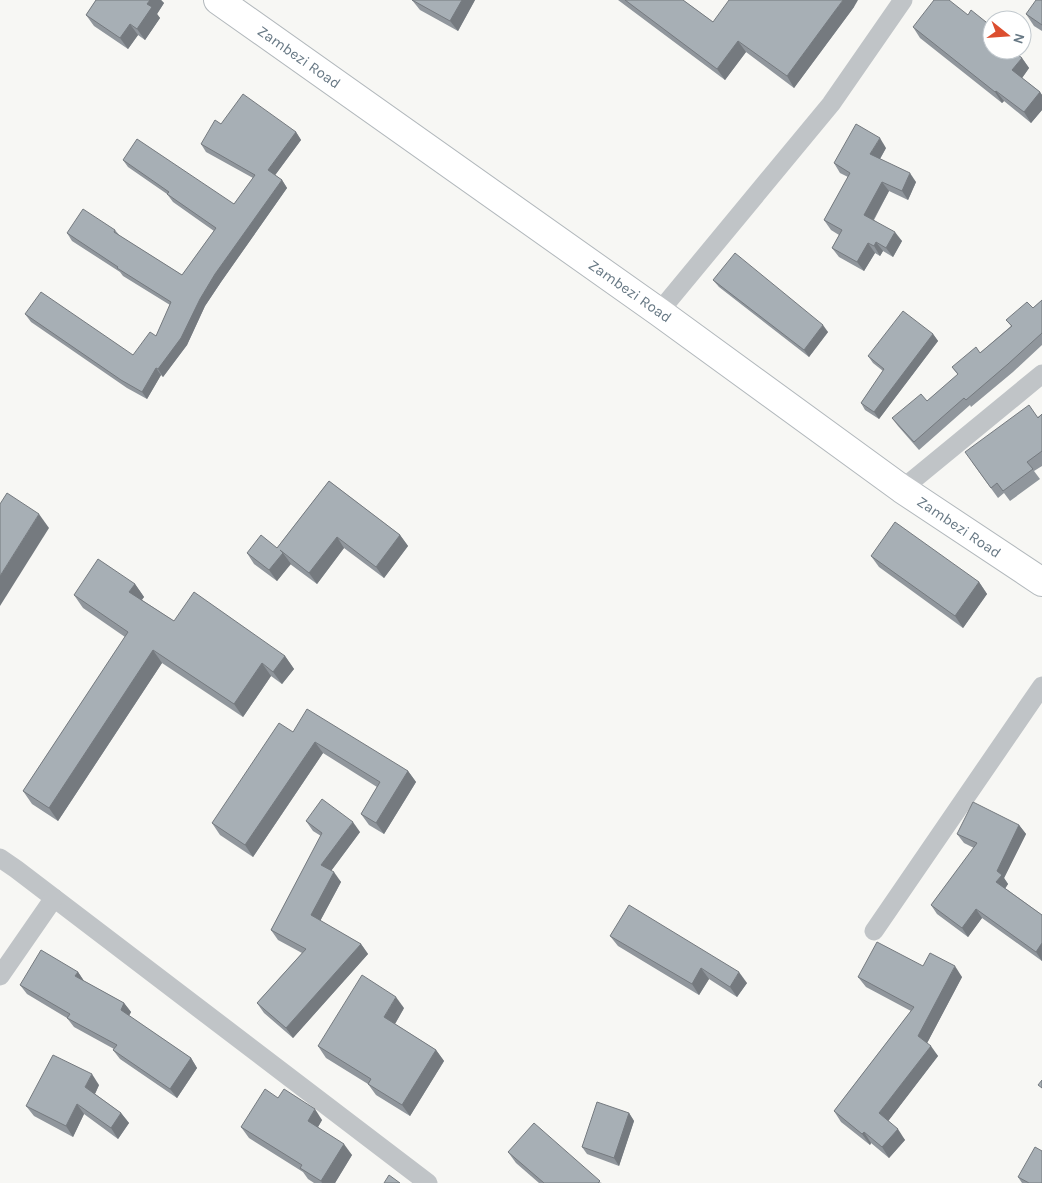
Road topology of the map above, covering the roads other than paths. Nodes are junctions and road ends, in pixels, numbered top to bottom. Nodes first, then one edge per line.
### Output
1 (218, 0) edge
2 (902, 0) edge
3 (659, 312) junction
4 (1042, 374) edge
5 (902, 489) junction
6 (1042, 582) edge
7 (1042, 686) edge
8 (0, 858) edge
9 (54, 898) junction
10 (874, 931) dead end
11 (0, 976) edge
12 (428, 1183) edge

1 - 3 main road, Zambezi Road
2 - 3 street
3 - 5 main road, Zambezi Road
4 - 5 street
5 - 6 main road, Zambezi Road
7 - 10 street
8 - 9 street
9 - 11 street
9 - 12 street

